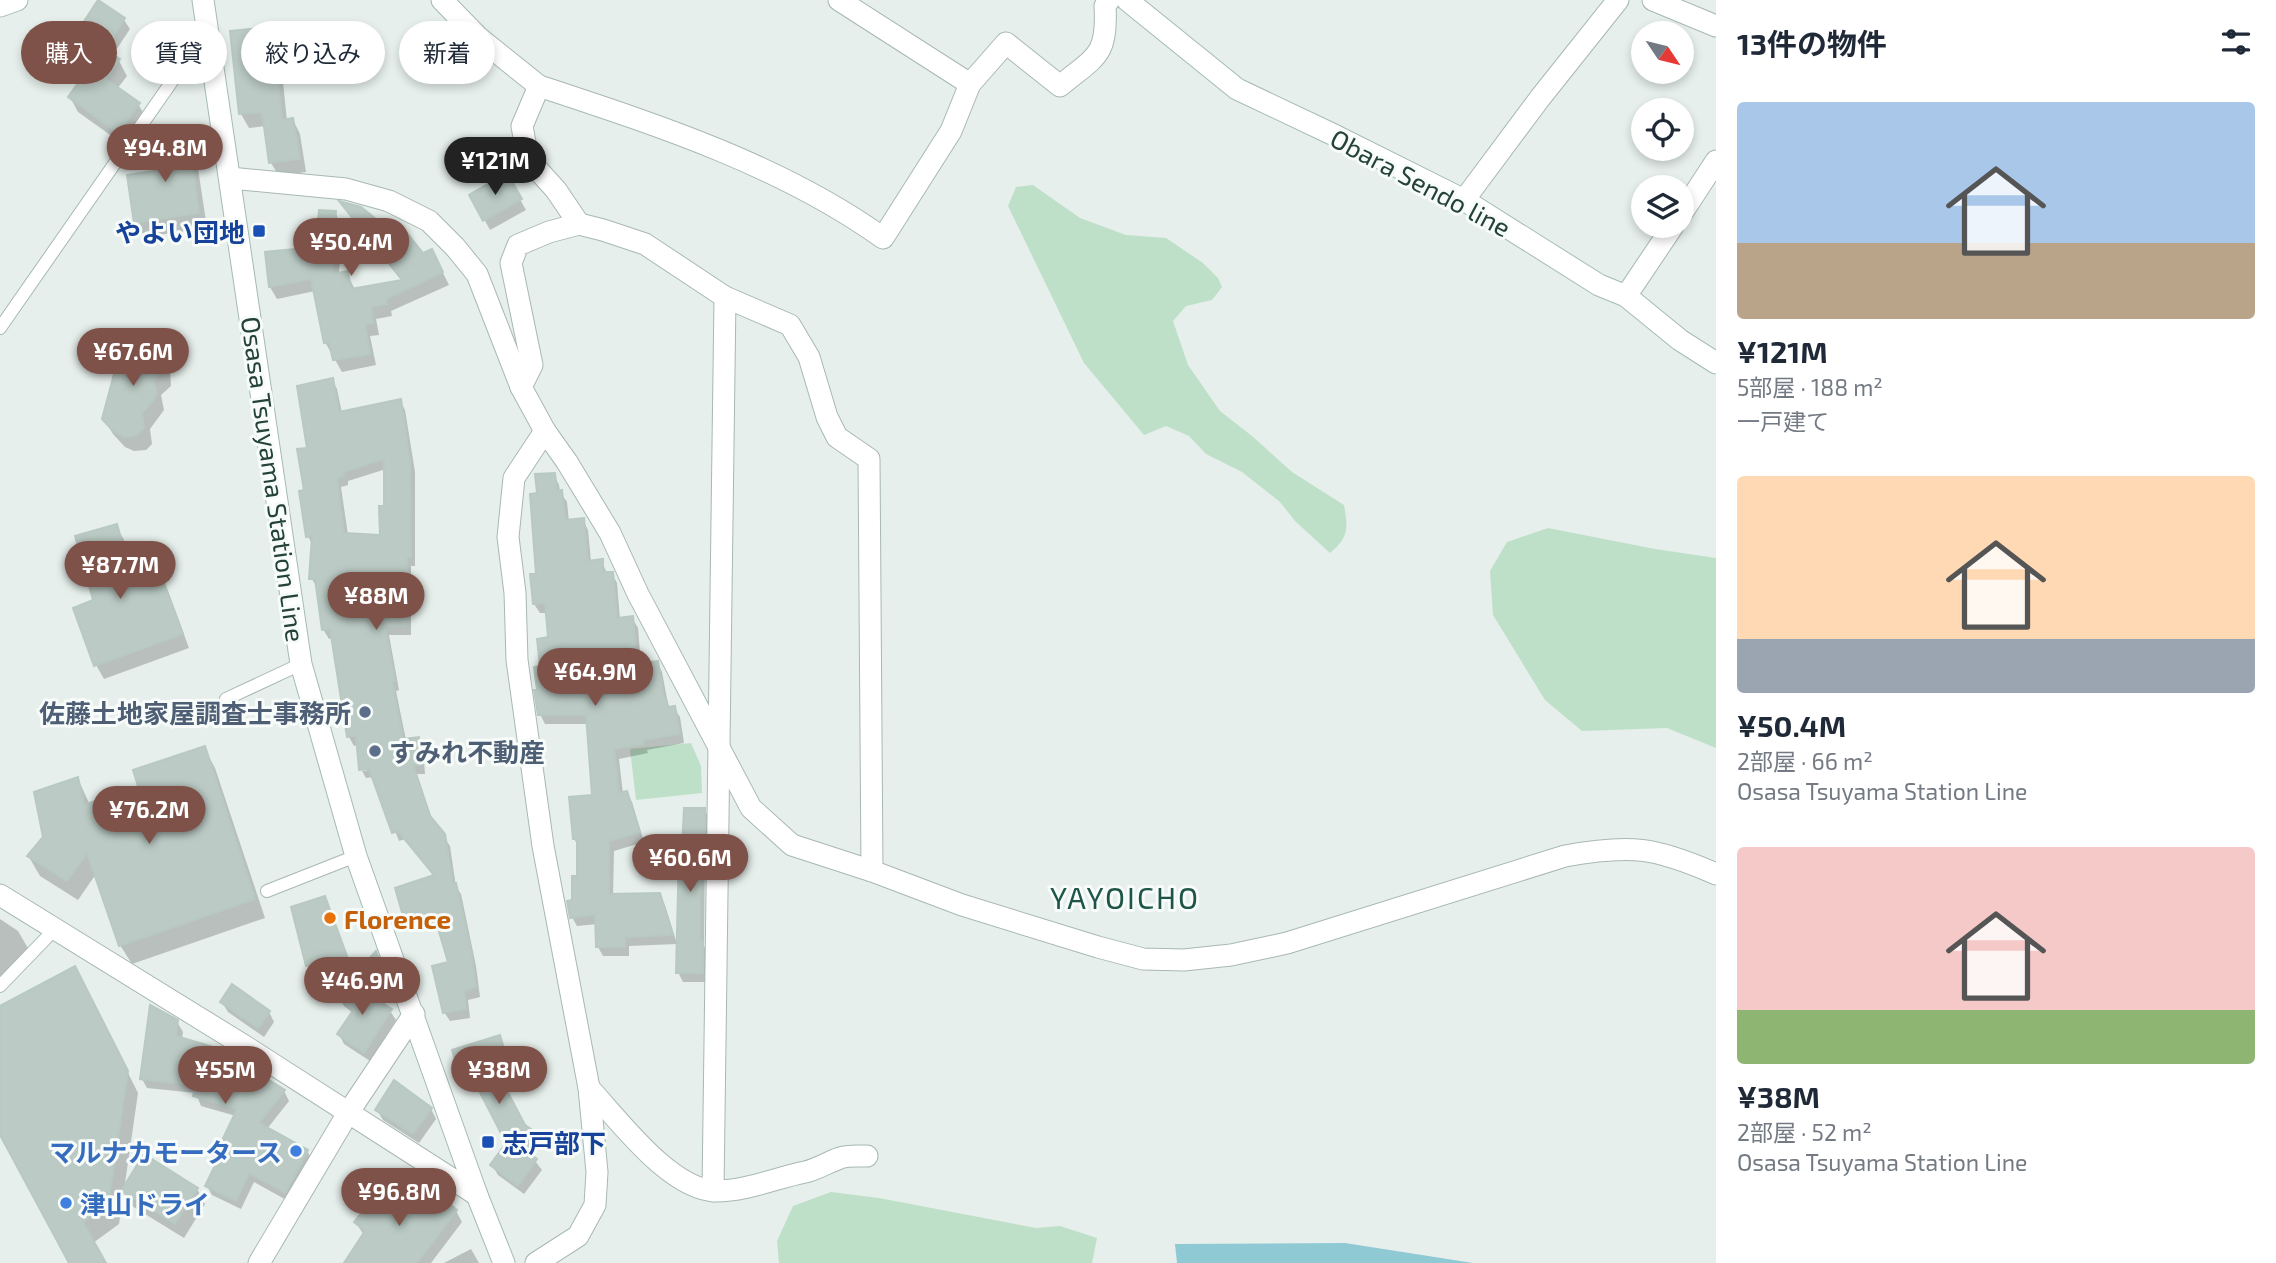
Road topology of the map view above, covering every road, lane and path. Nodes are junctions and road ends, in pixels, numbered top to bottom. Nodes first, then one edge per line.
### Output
1 (17, 0) edge
2 (204, 0) edge
3 (442, 0) edge
4 (839, 0) edge
5 (1109, 0) edge
6 (1127, 0) edge
7 (1618, 0) edge
8 (1653, 0) edge
9 (0, 6) edge
10 (207, 21) edge
11 (1716, 26) edge
12 (170, 84) edge
13 (216, 84) edge
14 (970, 85) junction
15 (539, 86) junction
16 (1716, 161) edge
17 (230, 178) junction
18 (1694, 195) edge
19 (1464, 200) junction
20 (579, 224) junction
21 (1665, 238) edge
22 (1626, 296) junction
23 (725, 297) junction
24 (0, 328) edge
25 (1716, 363) edge
26 (521, 387) junction
27 (545, 431) junction
28 (301, 664) junction
29 (226, 699) dead end
30 (720, 750) junction
31 (356, 856) junction
32 (872, 871) junction
33 (1716, 874) edge
34 (267, 891) dead end
35 (0, 895) edge
36 (54, 930) junction
37 (0, 986) edge
38 (414, 1014) junction
39 (589, 1088) junction
40 (348, 1113) junction
41 (867, 1156) dead end
42 (713, 1191) junction
43 (477, 1195) junction
44 (259, 1263) edge
45 (504, 1263) edge
46 (536, 1263) edge

1 - 9 street
2 - 10 street, Osasa Tsuyama Station Line
3 - 15 street
4 - 14 street
5 - 14 street
6 - 19 street, Obara Sendo line
7 - 19 street
8 - 11 street
12 - 24 lane
13 - 17 street, Osasa Tsuyama Station Line
14 - 15 street
15 - 20 street
16 - 18 street
17 - 26 street
17 - 28 street, Osasa Tsuyama Station Line
19 - 22 street, Obara Sendo line
20 - 23 street
20 - 26 street
21 - 22 street
22 - 25 street, Obara Sendo line
23 - 30 street
23 - 32 street
26 - 27 street
27 - 30 street
27 - 39 street
28 - 29 lane
28 - 31 street, Osasa Tsuyama Station Line
30 - 32 street
30 - 42 street
31 - 34 lane
31 - 38 street, Osasa Tsuyama Station Line
32 - 33 street
35 - 36 street
36 - 37 lane
36 - 40 street
38 - 40 street
38 - 43 street, Osasa Tsuyama Station Line
39 - 42 street
39 - 46 street
40 - 43 street
40 - 44 street
41 - 42 street
43 - 45 street, Osasa Tsuyama Station Line

